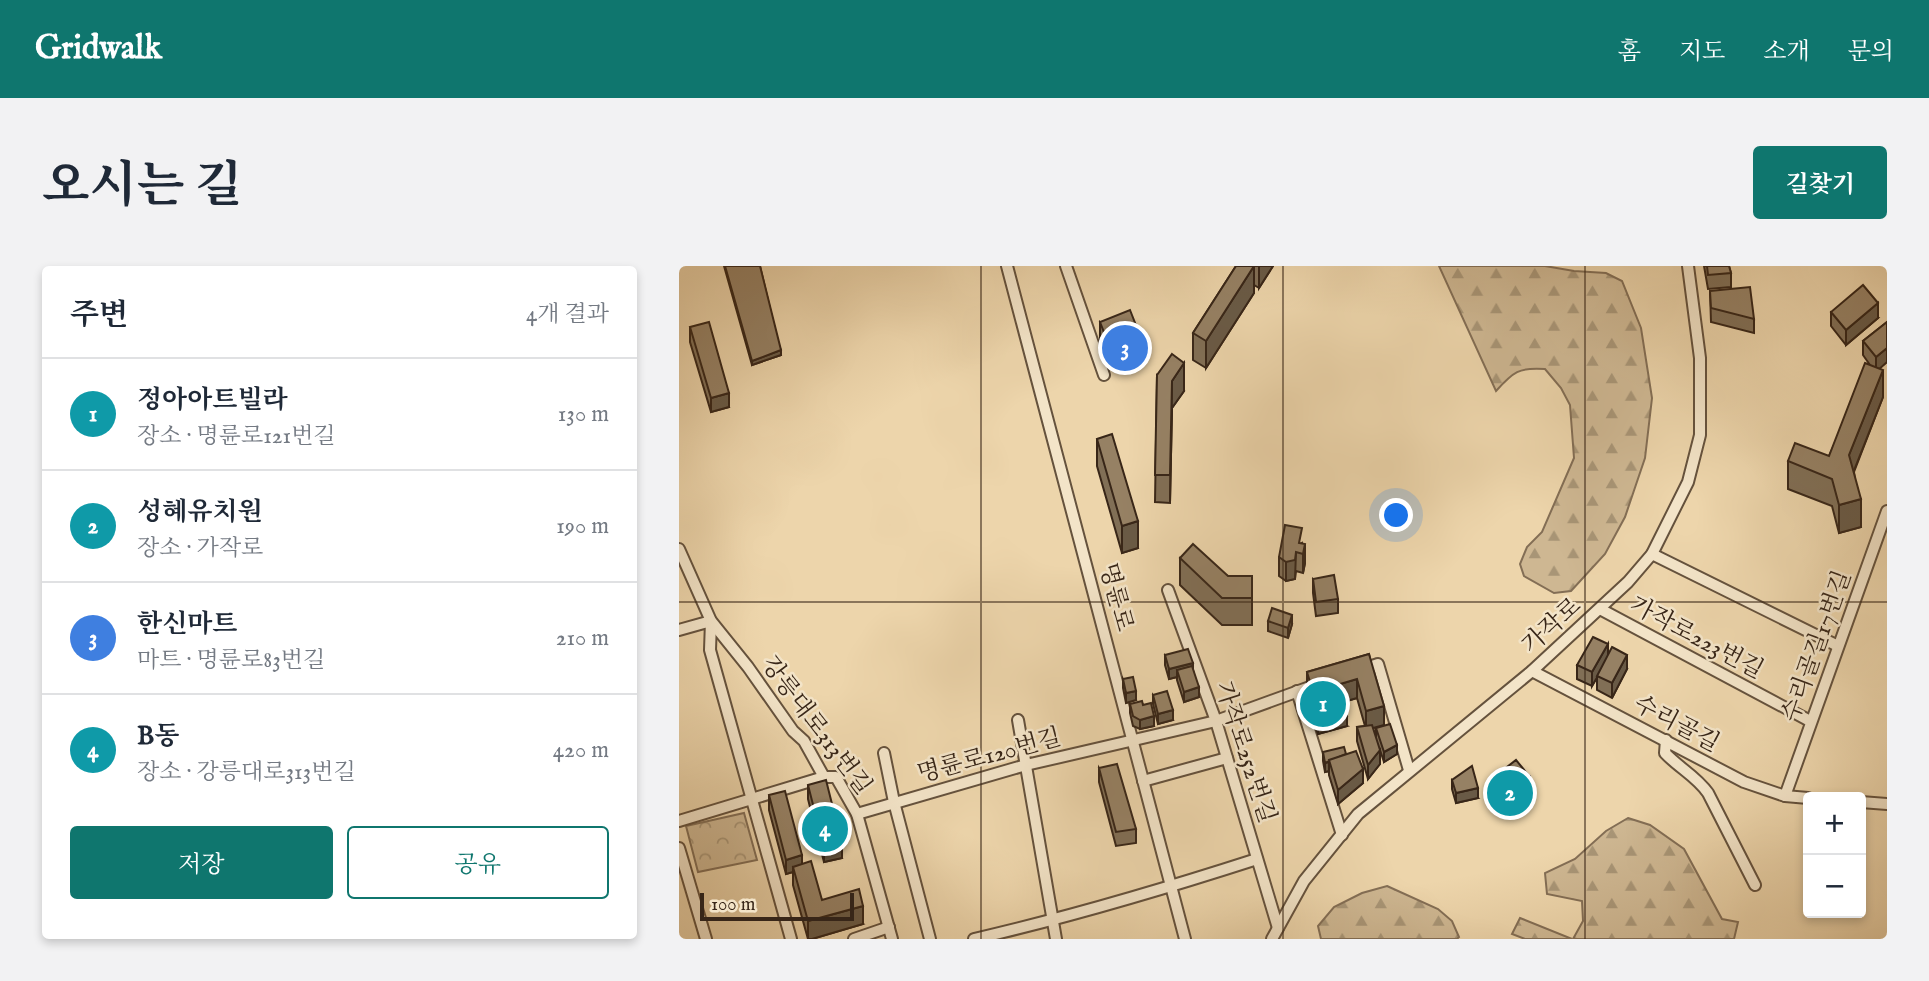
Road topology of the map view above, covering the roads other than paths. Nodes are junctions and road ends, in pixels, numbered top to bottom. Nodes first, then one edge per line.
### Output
1 (1007, 266) edge
2 (1066, 266) edge
3 (1688, 266) edge
4 (1104, 375) dead end
5 (1887, 511) edge
6 (679, 549) edge
7 (1652, 554) junction
8 (1168, 590) dead end
9 (1600, 609) junction
10 (711, 621) junction
11 (679, 630) edge
12 (1838, 646) junction
13 (1532, 671) junction
14 (1343, 676) edge
15 (1332, 679) edge
16 (1297, 691) junction
17 (1018, 720) dead end
18 (1216, 721) junction
19 (1810, 721) junction
20 (1132, 739) junction
21 (1666, 740) junction
22 (884, 753) dead end
23 (1227, 758) junction
24 (1026, 765) junction
25 (1409, 771) junction
26 (824, 777) junction
27 (1143, 780) junction
28 (1785, 796) junction
29 (1803, 798) edge
30 (752, 801) junction
31 (1866, 802) edge
32 (894, 803) junction
33 (1887, 804) edge
34 (857, 814) junction
35 (679, 821) edge
36 (1342, 835) junction
37 (679, 848) edge
38 (1257, 859) junction
39 (1755, 885) dead end
40 (1171, 887) junction
41 (1052, 921) junction
42 (889, 927) junction
43 (1277, 928) junction
44 (706, 939) edge
45 (791, 939) edge
46 (854, 939) edge
47 (892, 939) edge
48 (930, 939) edge
49 (974, 939) edge
50 (1056, 939) edge
51 (1185, 939) edge
52 (1272, 939) edge

1 - 20 street, 명륜로
2 - 4 street
3 - 7 street, 가작로
5 - 12 street, 수리골길17번길
6 - 10 street, 강릉대로313번길
7 - 9 street, 가작로
7 - 12 street
8 - 18 street, 가작로252번길
9 - 13 street, 가작로
9 - 19 street, 가작로223번길
10 - 11 street
10 - 26 street, 강릉대로313번길
10 - 30 street
12 - 19 street, 수리골길17번길
13 - 21 street, 수리골길
13 - 25 street, 가작로
14 - 25 street
15 - 16 street, 명륜로120번길
16 - 18 street, 명륜로120번길
16 - 36 street
17 - 24 street
18 - 20 street, 명륜로120번길
18 - 23 street, 가작로252번길
19 - 28 street, 수리골길17번길
20 - 24 street, 명륜로120번길
20 - 27 street, 명륜로
21 - 28 street, 수리골길
21 - 39 street
22 - 32 street
23 - 27 street
23 - 38 street, 가작로252번길
24 - 32 street, 명륜로120번길
24 - 41 street
25 - 36 street, 가작로
26 - 30 street
26 - 34 street, 강릉대로313번길
27 - 40 street, 명륜로
28 - 29 street, 수리골길
30 - 35 street
30 - 45 street
31 - 33 street
32 - 34 street, 명륜로120번길
32 - 48 street
34 - 42 street, 강릉대로313번길
36 - 43 street, 가작로
37 - 44 street
38 - 40 street
38 - 43 street, 가작로252번길
40 - 41 street
40 - 51 street, 명륜로
41 - 49 street
41 - 50 street
42 - 46 street
42 - 47 street, 강릉대로313번길
43 - 52 street, 가작로

